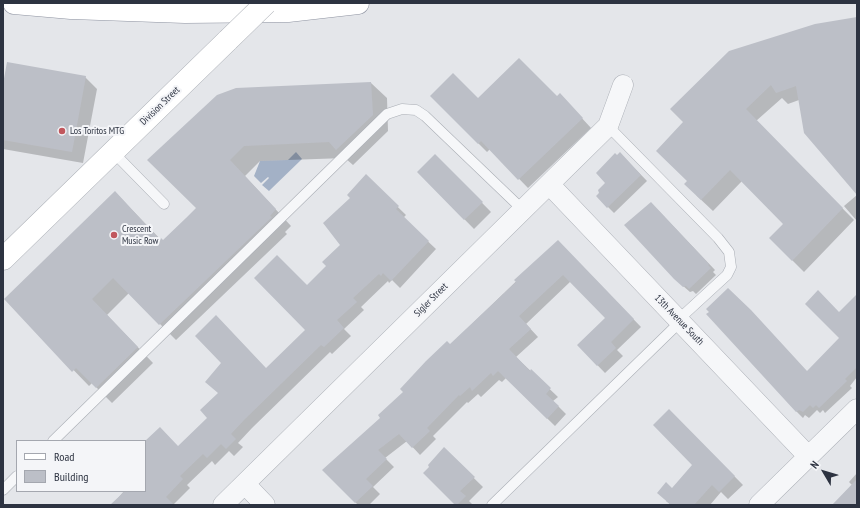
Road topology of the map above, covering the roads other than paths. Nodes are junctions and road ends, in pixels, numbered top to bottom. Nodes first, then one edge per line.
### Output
1 (14, 3) edge
2 (266, 3) edge
3 (358, 3) edge
4 (624, 85) dead end
5 (608, 126) junction
6 (113, 152) junction
7 (549, 184) junction
8 (164, 204) dead end
9 (523, 210) junction
10 (3, 259) edge
11 (679, 321) junction
12 (857, 409) edge
13 (54, 440) edge
14 (808, 456) junction
15 (16, 477) edge
16 (245, 484) junction
17 (3, 490) edge
18 (761, 504) edge
19 (223, 505) edge
20 (265, 505) edge
21 (492, 505) edge

1 - 3 main road
2 - 6 main road, Division Street, bridge
4 - 5 street, Sigler Street
5 - 7 street, Sigler Street
5 - 11 lane
6 - 8 lane
6 - 10 main road, Division Street
7 - 9 street, Sigler Street
7 - 11 street, 13th Avenue South
9 - 13 lane
9 - 16 street, Sigler Street
11 - 14 street, 13th Avenue South
11 - 21 lane
12 - 14 street
14 - 18 street
15 - 17 lane
16 - 19 street, Sigler Street
16 - 20 street

